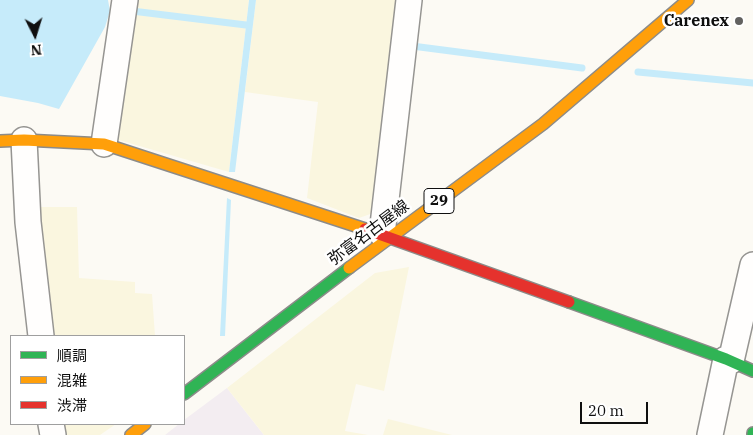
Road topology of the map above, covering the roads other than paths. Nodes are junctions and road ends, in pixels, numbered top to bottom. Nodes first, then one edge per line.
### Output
1 (125, 0) edge
2 (409, 0) edge
3 (688, 0) edge
4 (12, 141) edge
5 (104, 144) junction
6 (386, 236) junction
7 (753, 265) edge
8 (41, 335) edge
9 (737, 364) edge
10 (185, 393) edge
11 (145, 425) edge
12 (131, 435) edge
13 (710, 435) edge

1 - 5 street
2 - 6 street
3 - 6 street, 弥富名古屋線 / 29
4 - 5 street
4 - 8 street
5 - 6 street
6 - 9 street
6 - 10 street, 弥富名古屋線 / 29
7 - 9 street
9 - 13 street
11 - 12 street

